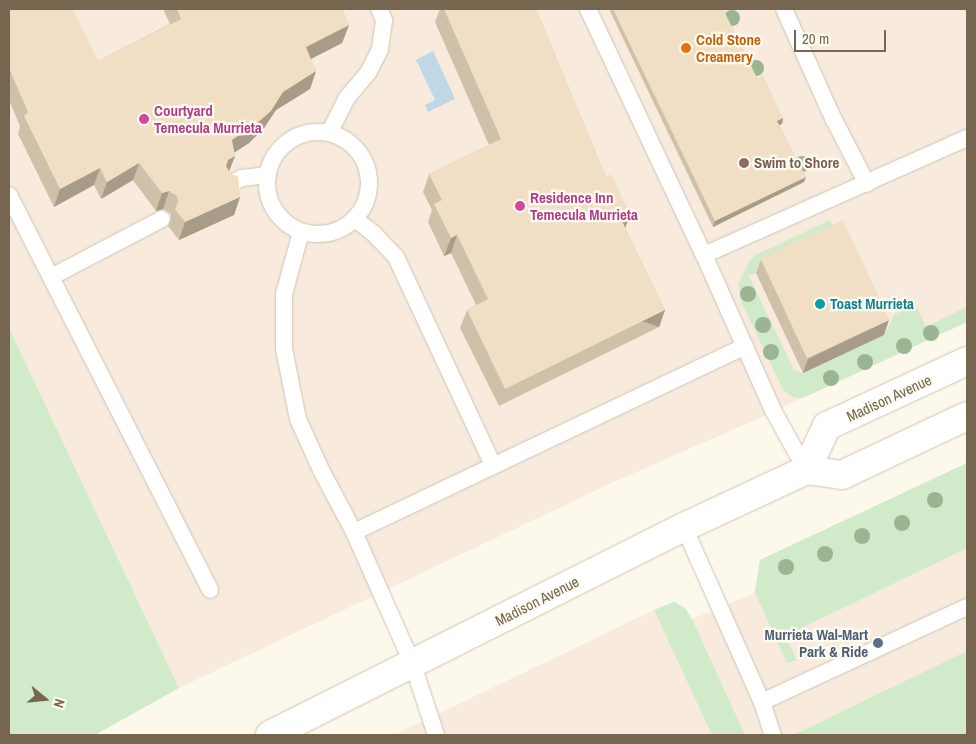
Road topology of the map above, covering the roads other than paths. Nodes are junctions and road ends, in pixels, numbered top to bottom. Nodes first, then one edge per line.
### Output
1 (379, 9) edge
2 (588, 9) edge
3 (784, 9) edge
4 (328, 133) junction
5 (967, 138) edge
6 (268, 175) junction
7 (230, 184) edge
8 (867, 184) junction
9 (9, 195) edge
10 (162, 219) edge
11 (355, 219) junction
12 (302, 232) junction
13 (704, 255) junction
14 (51, 277) junction
15 (744, 346) junction
16 (967, 361) edge
17 (967, 416) edge
18 (493, 466) junction
19 (806, 470) junction
20 (684, 527) junction
21 (354, 532) junction
22 (210, 590) dead end
23 (967, 607) edge
24 (413, 664) junction
25 (762, 702) junction
26 (270, 735) edge
27 (436, 735) edge
28 (773, 735) edge

1 - 4 lane
2 - 13 lane
3 - 8 lane
4 - 6 lane
4 - 11 lane
5 - 8 lane
6 - 7 lane
6 - 12 lane
8 - 13 lane
9 - 14 lane
10 - 14 lane
11 - 12 lane
11 - 18 lane
12 - 21 lane
13 - 15 lane
14 - 22 lane
15 - 18 lane
15 - 19 lane
16 - 19 street, Madison Avenue
17 - 19 street
18 - 21 lane
19 - 20 street, Madison Avenue
20 - 24 street, Madison Avenue
20 - 25 lane
21 - 24 lane
23 - 25 lane
24 - 26 street, Madison Avenue
24 - 27 lane
25 - 28 lane

